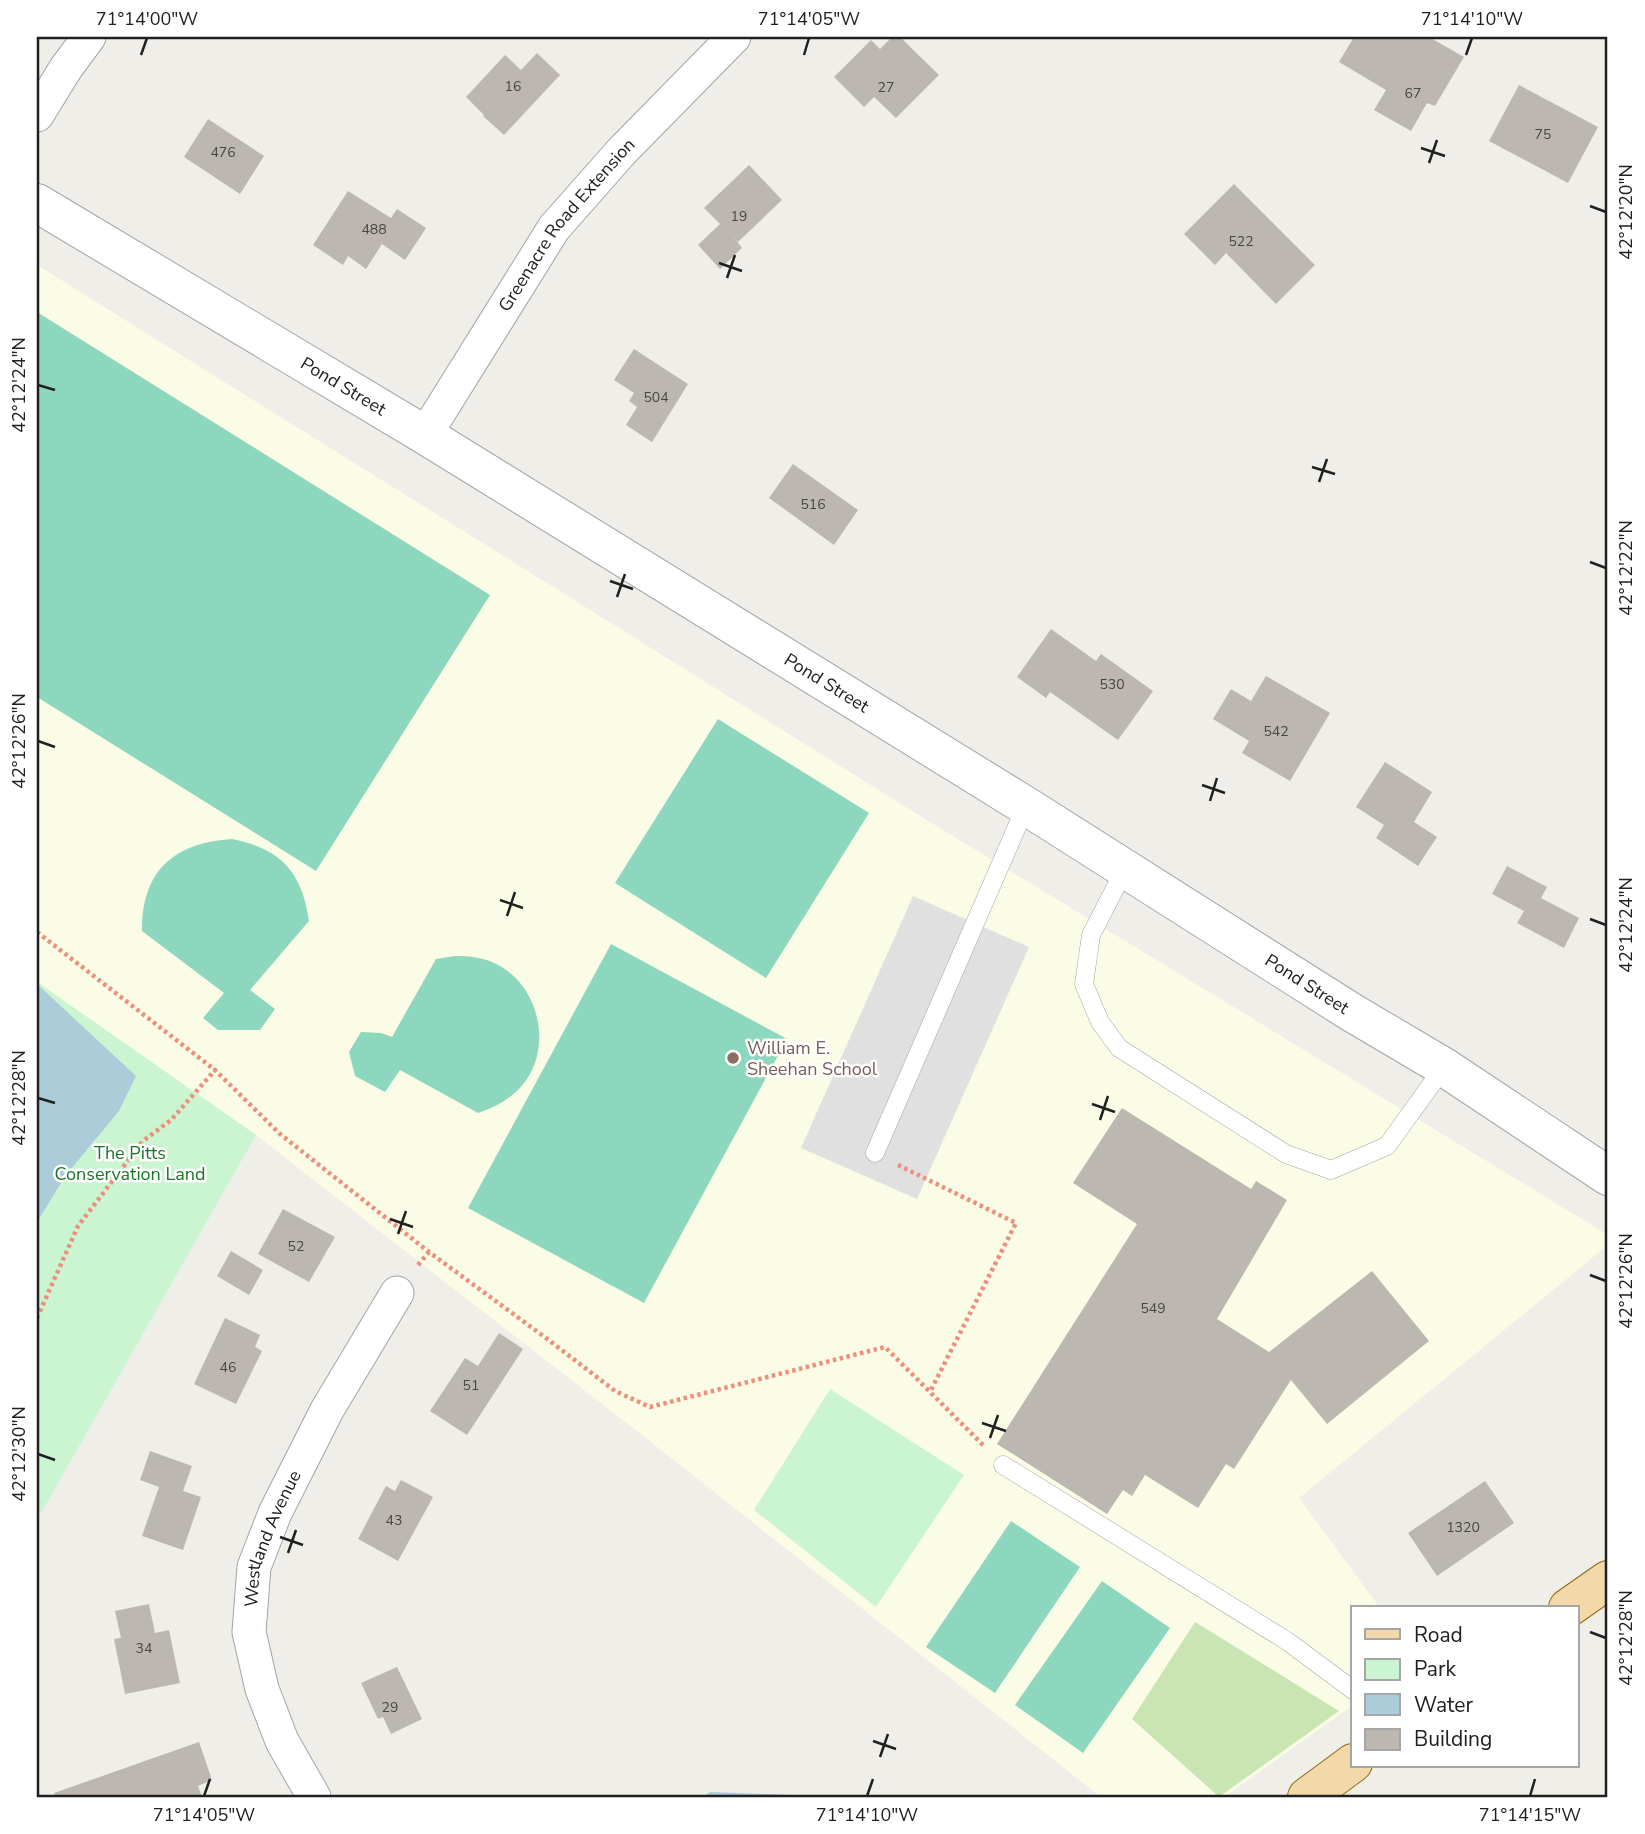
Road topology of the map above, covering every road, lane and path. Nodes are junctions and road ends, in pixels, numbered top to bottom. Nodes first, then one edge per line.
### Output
1 (89, 37) edge
2 (734, 37) edge
3 (37, 115) edge
4 (37, 202) edge
5 (425, 435) junction
6 (1026, 806) junction
7 (1125, 869) junction
8 (37, 932) edge
9 (1444, 1067) junction
10 (215, 1070) junction
11 (875, 1153) joint
12 (1608, 1176) edge
13 (397, 1293) dead end
14 (37, 1318) edge
15 (930, 1392) junction
16 (1003, 1465) joint
17 (1608, 1580) edge
18 (1570, 1606) edge
19 (1351, 1689) edge
20 (1351, 1764) edge
21 (314, 1797) edge
22 (1307, 1797) edge

1 - 3 street
2 - 5 street, Greenacre Road Extension
4 - 5 street, Pond Street
5 - 6 street, Pond Street
6 - 7 street, Pond Street
6 - 11 lane
7 - 9 street, Pond Street
7 - 9 lane
8 - 10 path
9 - 12 street, Pond Street
10 - 14 path
10 - 15 path
11 - 15 path
13 - 21 street, Westland Avenue
15 - 16 path
16 - 19 lane
17 - 18 main road
20 - 22 main road

